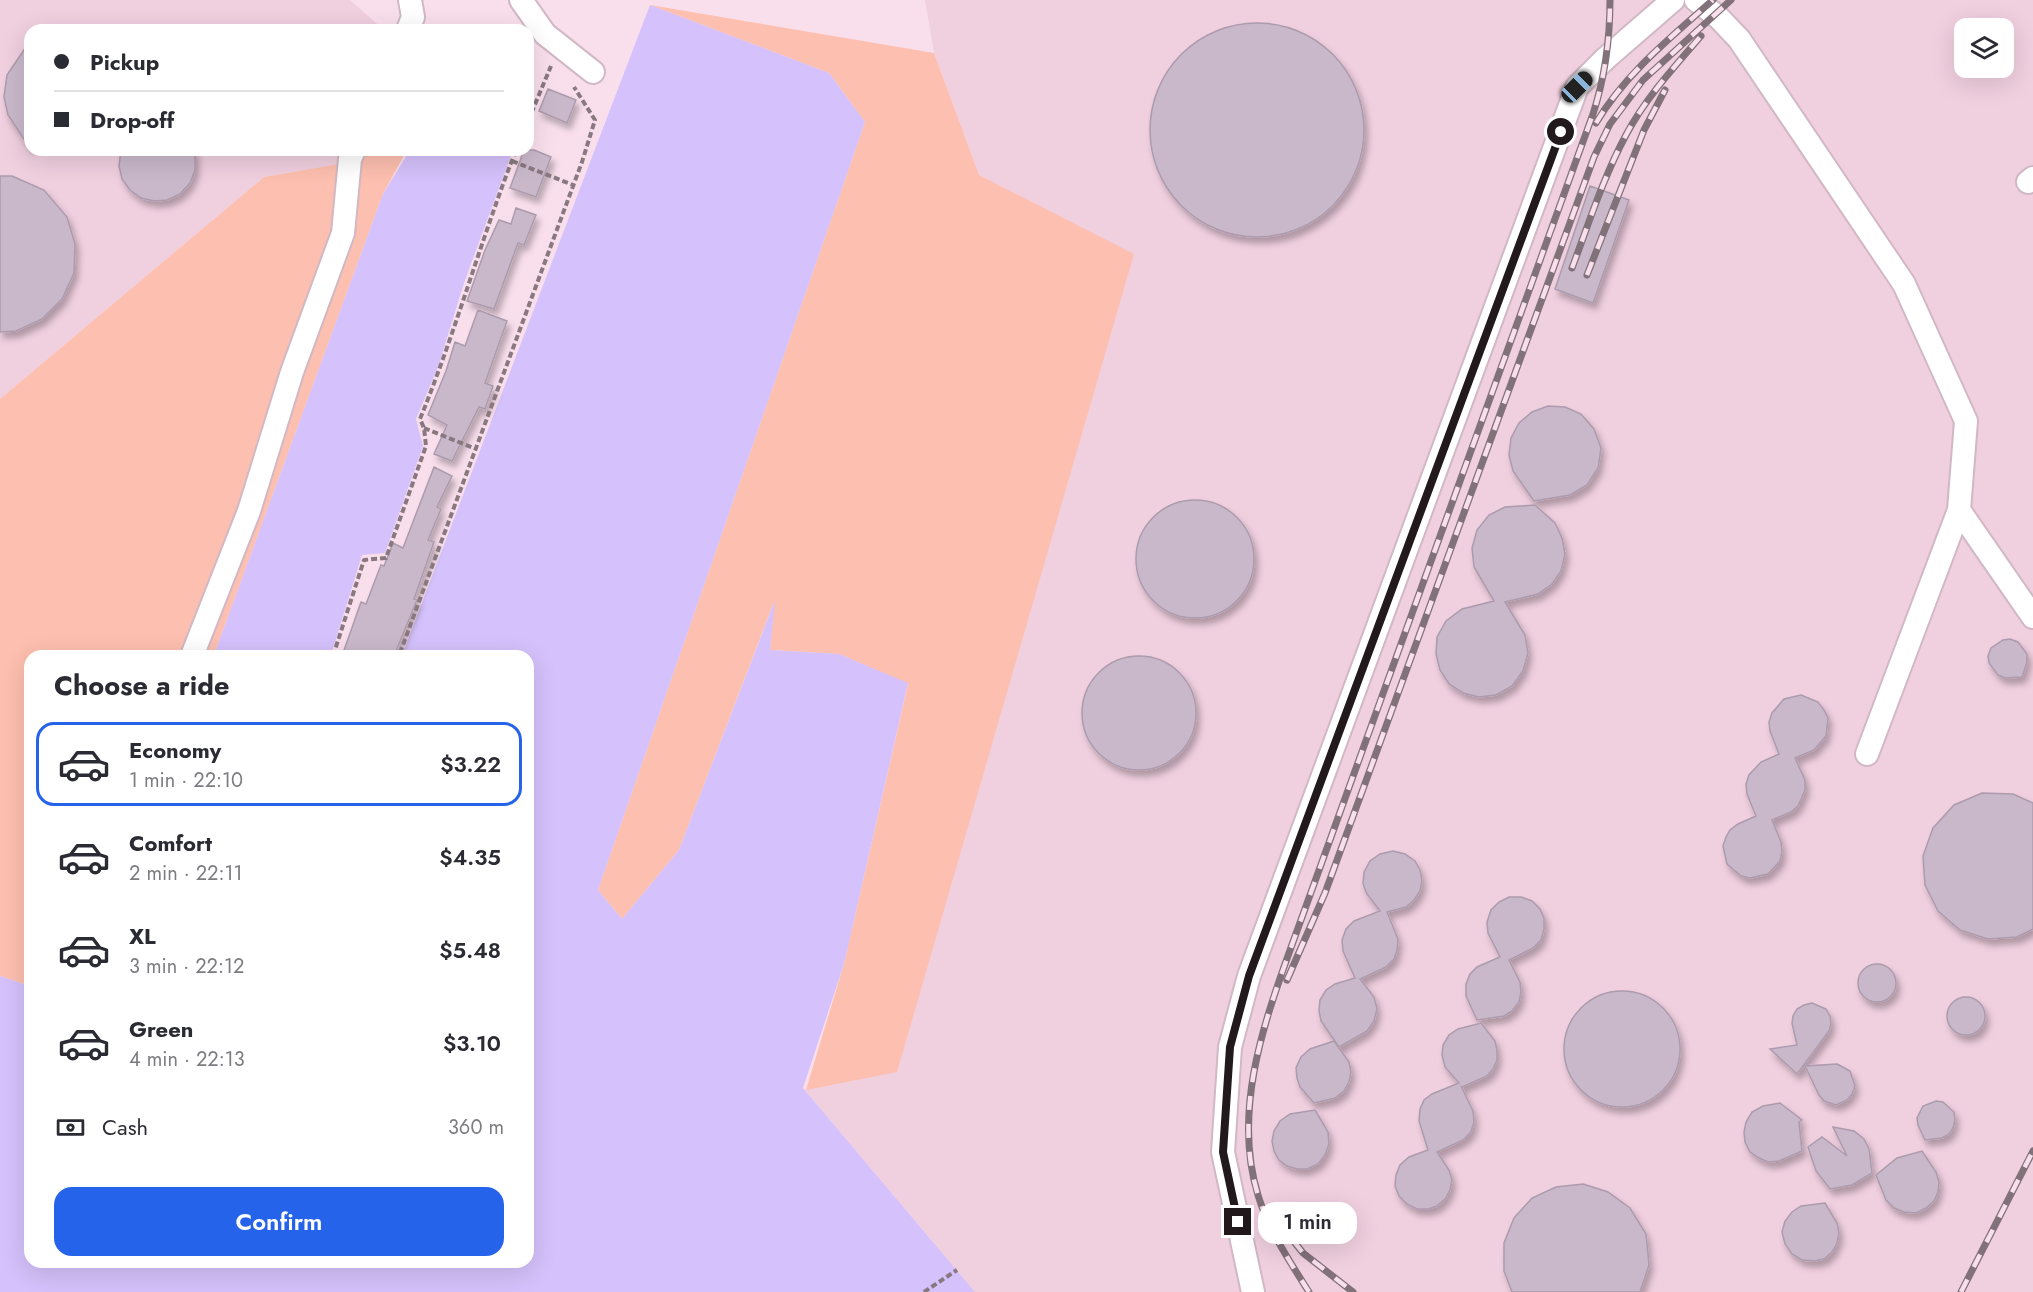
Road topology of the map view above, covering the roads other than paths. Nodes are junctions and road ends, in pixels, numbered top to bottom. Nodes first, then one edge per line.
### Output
1 (410, 0) edge
2 (521, 0) edge
3 (1673, 0) edge
4 (1696, 0) edge
5 (410, 24) edge
6 (586, 67) road end
7 (351, 156) edge
8 (1959, 510) junction
9 (2033, 617) edge
10 (194, 650) edge
11 (1867, 754) dead end
12 (1253, 1292) edge

1 - 5 lane
2 - 6 lane
3 - 12 lane
4 - 8 lane
7 - 10 lane
8 - 9 lane
8 - 11 lane

